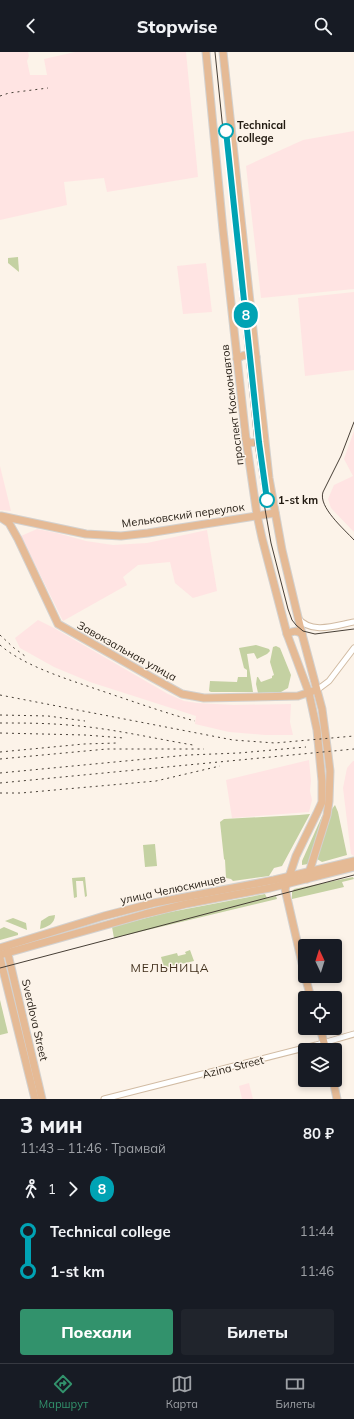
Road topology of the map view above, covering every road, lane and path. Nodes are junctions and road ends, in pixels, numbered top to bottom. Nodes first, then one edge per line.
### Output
1 (206, 52) edge
2 (223, 52) edge
3 (256, 357) junction
4 (237, 359) junction
5 (264, 436) junction
6 (246, 439) junction
7 (275, 513) junction
8 (257, 515) junction
9 (0, 516) edge
10 (32, 522) junction
11 (18, 540) junction
12 (298, 616) junction
13 (354, 622) edge
14 (287, 634) junction
15 (302, 634) junction
16 (354, 648) edge
17 (317, 690) junction
18 (309, 693) junction
19 (354, 861) edge
20 (354, 868) edge
21 (310, 871) junction
22 (289, 876) junction
23 (307, 879) junction
24 (286, 884) junction
25 (298, 947) edge
26 (3, 952) edge
27 (354, 1034) edge
28 (332, 1043) edge
29 (298, 1052) edge
30 (335, 1087) edge
31 (35, 1099) edge
32 (42, 1099) edge
33 (104, 1099) edge
34 (338, 1099) edge

1 - 4 main road, проспект Космонавтов
2 - 3 main road
3 - 4 main road
3 - 5 main road
4 - 6 main road, проспект Космонавтов
5 - 6 main road
5 - 7 main road
6 - 8 main road, проспект Космонавтов
7 - 8 main road, Мельковский переулок
7 - 12 main road
8 - 10 main road, Мельковский переулок
8 - 14 main road, проспект Космонавтов
9 - 10 main road, Мельковский переулок
9 - 11 main road, Завокзальная улица
10 - 11 main road
11 - 18 main road, Завокзальная улица
12 - 13 street
12 - 15 main road
14 - 15 main road
14 - 18 main road, проспект Космонавтов
15 - 17 main road
16 - 17 street
17 - 18 main road, Завокзальная улица
17 - 21 main road
18 - 22 main road, проспект Космонавтов
19 - 21 main road, улица Челюскинцев
20 - 23 main road, улица Челюскинцев
21 - 22 main road, улица Челюскинцев
21 - 23 main road
22 - 24 main road, проспект Космонавтов
22 - 26 main road, улица Челюскинцев
23 - 24 main road, улица Челюскинцев
24 - 25 main road
24 - 26 main road, улица Челюскинцев
26 - 31 main road, Sverdlova Street
26 - 32 main road, Sverdlova Street
27 - 28 street, Azina Street
29 - 33 street, Azina Street
30 - 34 main road

